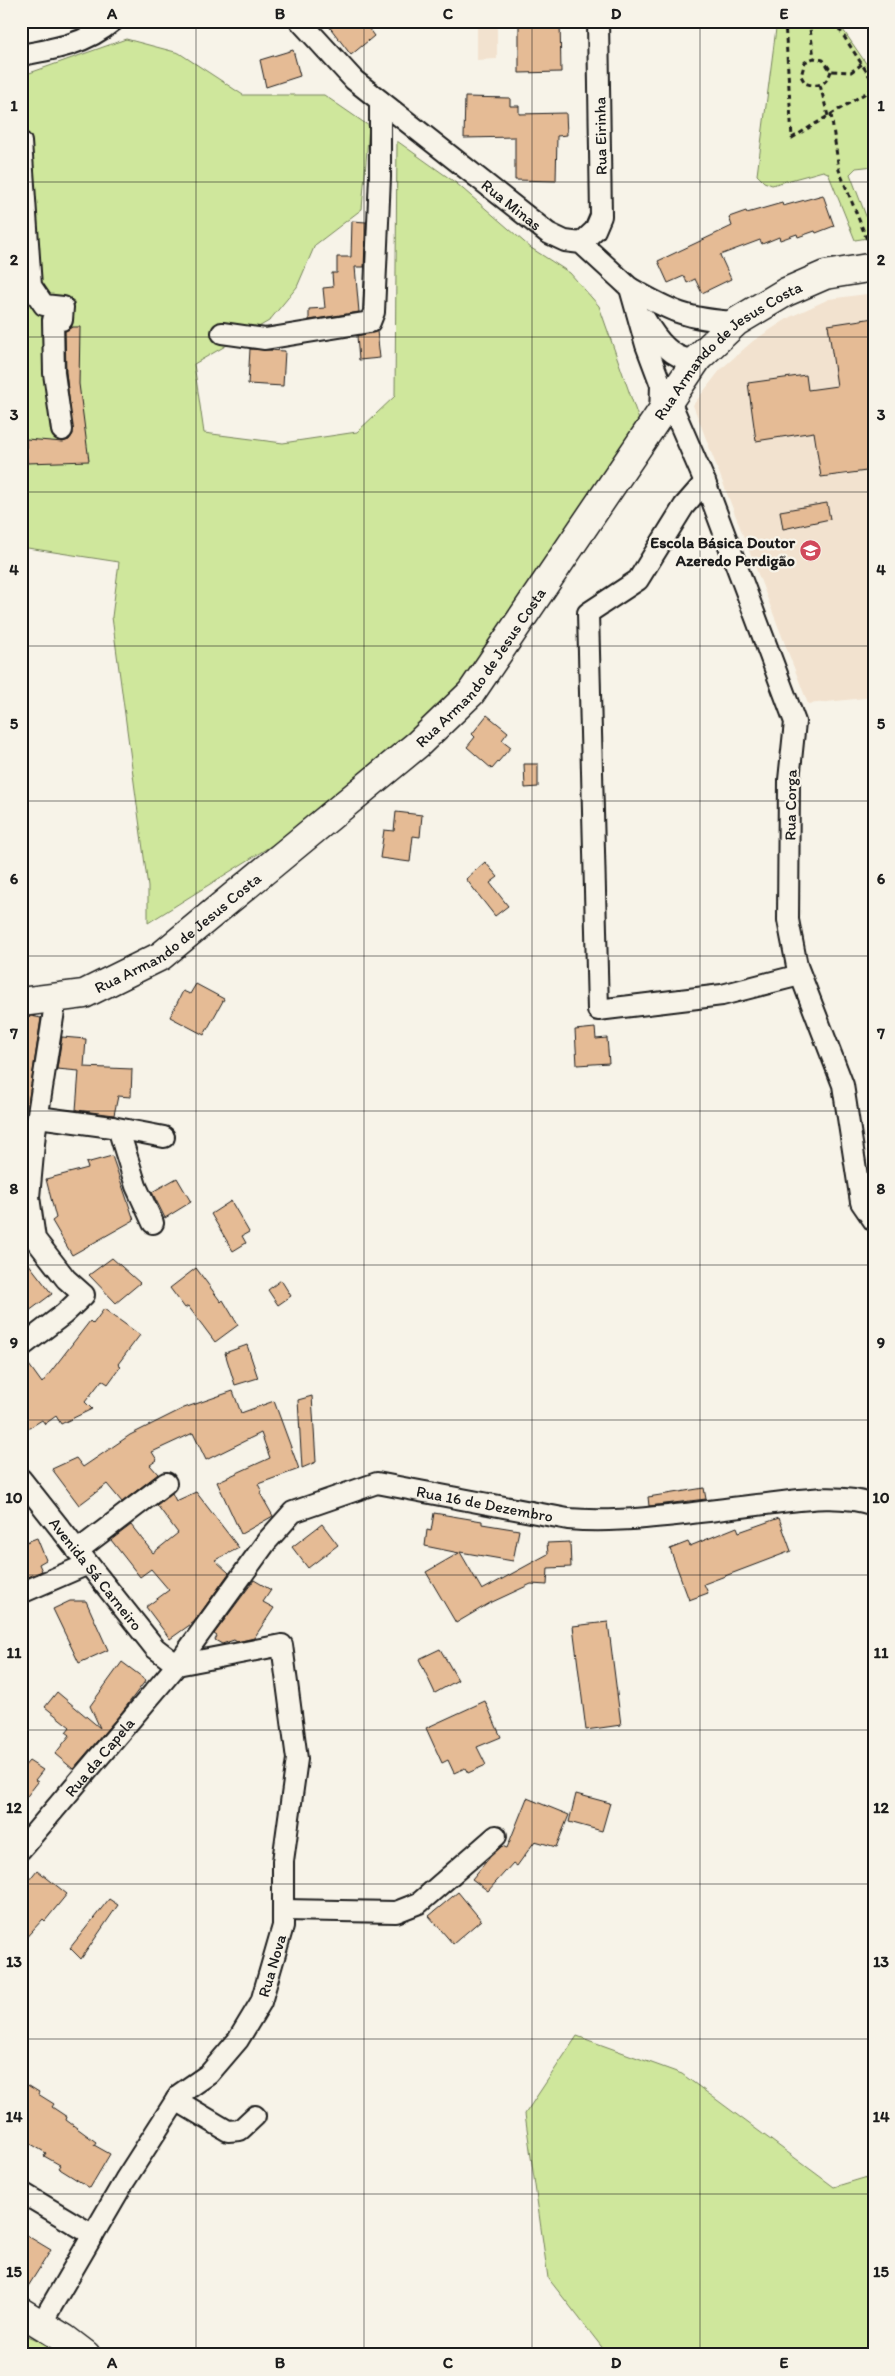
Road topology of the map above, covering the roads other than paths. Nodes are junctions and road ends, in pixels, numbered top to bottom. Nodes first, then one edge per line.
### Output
1 (113, 21) edge
2 (300, 21) edge
3 (598, 21) edge
4 (21, 55) edge
5 (380, 100) junction
6 (21, 142) edge
7 (581, 243) junction
8 (872, 258) edge
9 (630, 288) junction
10 (736, 322) junction
11 (222, 333) dead end
12 (698, 358) junction
13 (664, 408) junction
14 (62, 430) dead end
15 (705, 482) junction
16 (800, 975) junction
17 (56, 998) junction
18 (21, 1002) edge
19 (38, 1117) junction
20 (112, 1127) junction
21 (164, 1137) dead end
22 (874, 1221) edge
23 (152, 1223) dead end
24 (21, 1347) edge
25 (21, 1479) edge
26 (166, 1483) dead end
27 (874, 1505) edge
28 (83, 1557) junction
29 (21, 1593) edge
30 (176, 1665) junction
31 (496, 1836) dead end
32 (21, 1849) edge
33 (283, 1910) junction
34 (176, 2100) junction
35 (255, 2116) dead end
36 (21, 2192) edge
37 (93, 2235) junction
38 (31, 2318) edge
39 (86, 2355) edge

1 - 4 street
2 - 5 street, Rua Minas
3 - 7 street, Rua Eirinha
5 - 7 street, Rua Minas
5 - 11 street
6 - 14 street
7 - 9 street, Rua Minas
8 - 10 street, Rua Armando de Jesus Costa
9 - 10 street
9 - 12 street
9 - 13 street
10 - 12 street, Rua Armando de Jesus Costa
12 - 13 street, Rua Armando de Jesus Costa
13 - 15 street, Rua Corga
13 - 17 street, Rua Armando de Jesus Costa
15 - 16 street, Rua Corga
15 - 16 street
16 - 22 street, Rua Corga
17 - 18 street, Rua Armando de Jesus Costa
17 - 19 street
19 - 20 street
19 - 24 street
20 - 21 street
20 - 23 street
25 - 28 street, Avenida Sá Carneiro
26 - 28 street
27 - 30 street, Rua 16 de Dezembro
28 - 29 street
28 - 30 street, Avenida Sá Carneiro
30 - 32 street, Rua da Capela
30 - 33 street, Rua Nova
31 - 33 street
33 - 34 street, Rua Nova
34 - 35 street
34 - 37 street, Rua Nova
36 - 37 street
37 - 38 street, Rua Nova
38 - 39 street

